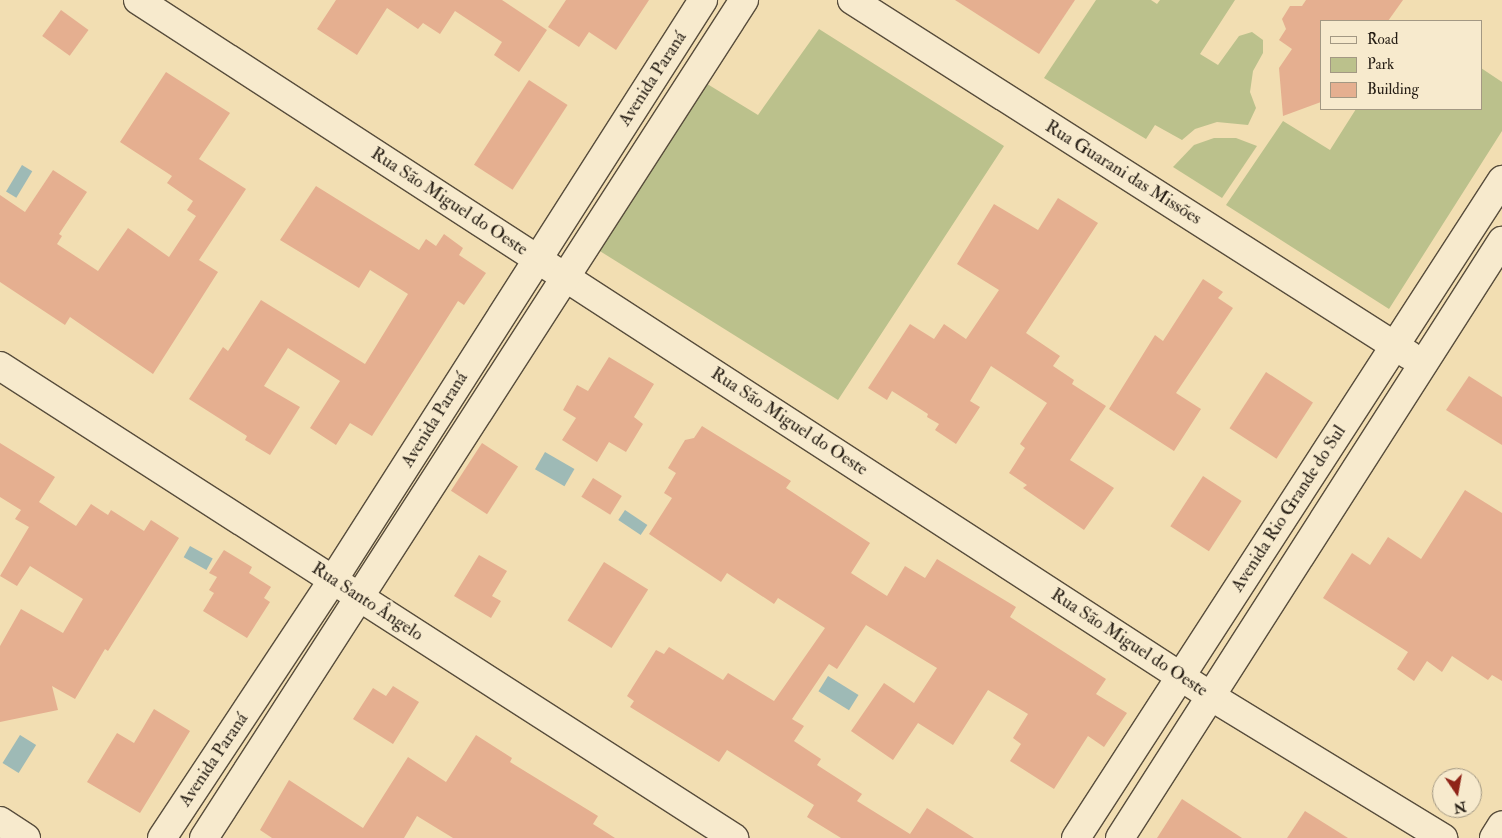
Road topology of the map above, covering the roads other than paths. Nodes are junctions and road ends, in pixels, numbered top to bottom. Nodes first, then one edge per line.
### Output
1 (138, 0) edge
2 (703, 0) edge
3 (744, 0) edge
4 (852, 0) edge
5 (1502, 180) edge
6 (1502, 241) edge
7 (537, 259) junction
8 (565, 277) junction
9 (1395, 346) junction
10 (1423, 364) junction
11 (0, 366) edge
12 (333, 580) junction
13 (360, 598) junction
14 (1181, 676) junction
15 (1212, 697) junction
16 (0, 821) edge
17 (1502, 825) edge
18 (26, 838) edge
19 (162, 838) edge
20 (204, 838) edge
21 (734, 838) edge
22 (1076, 838) edge
23 (1120, 838) edge
24 (1443, 838) edge
25 (1494, 838) edge

1 - 7 street, Rua São Miguel do Oeste
2 - 7 street, Avenida Paraná
3 - 8 street, Avenida Paraná
4 - 9 street, Rua Guarani das Missões
5 - 9 street, Avenida Rio Grande do Sul
6 - 10 street, Avenida Rio Grande do Sul
7 - 8 street, Rua São Miguel do Oeste
7 - 12 street, Avenida Paraná
8 - 13 street, Avenida Paraná
8 - 14 street, Rua São Miguel do Oeste
9 - 10 street, Rua Guarani das Missões
9 - 14 street, Avenida Rio Grande do Sul
10 - 15 street, Avenida Rio Grande do Sul
11 - 12 street, Rua Santo Ângelo
12 - 13 street, Rua Santo Ângelo
12 - 19 street, Avenida Paraná
13 - 20 street, Avenida Paraná
13 - 21 street, Rua Santo Ângelo
14 - 15 street, Rua São Miguel do Oeste
14 - 22 street, Avenida Rio Grande do Sul
15 - 23 street, Avenida Rio Grande do Sul
15 - 24 street, Rua São Miguel do Oeste
16 - 18 street
17 - 25 street

